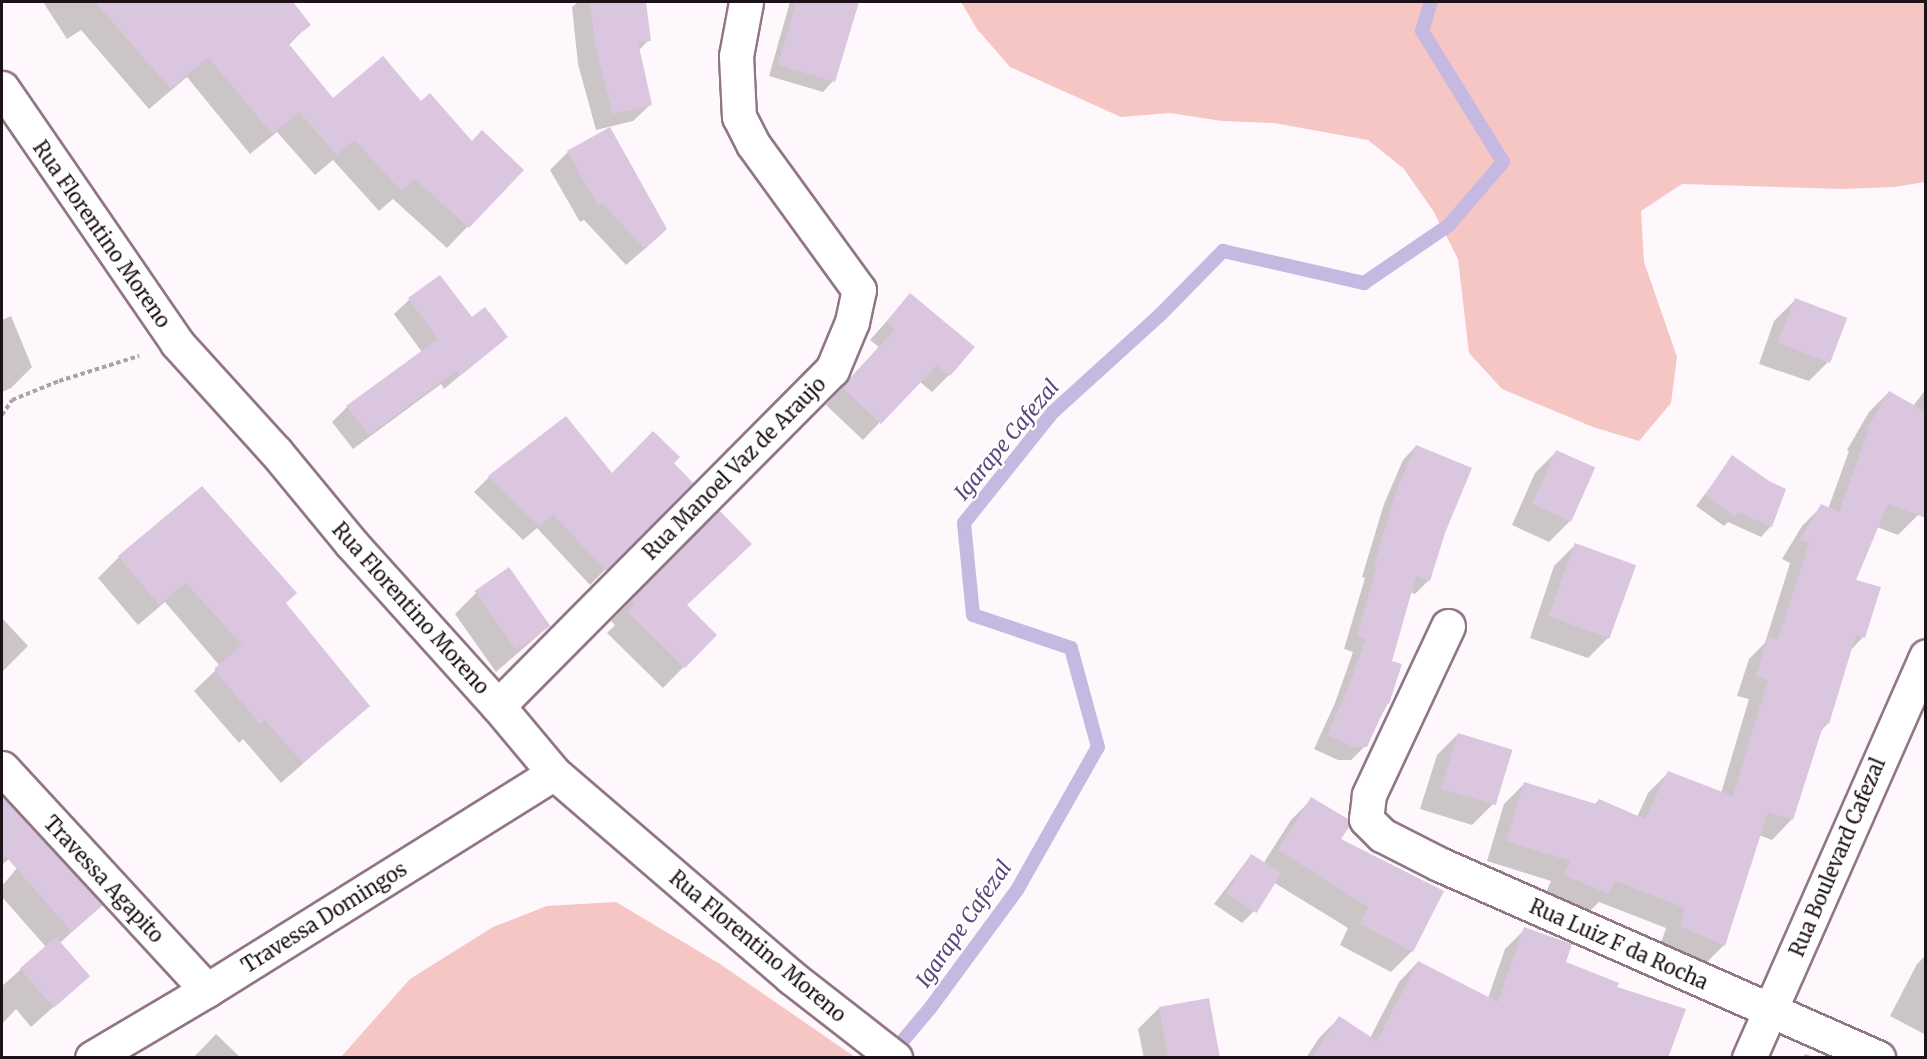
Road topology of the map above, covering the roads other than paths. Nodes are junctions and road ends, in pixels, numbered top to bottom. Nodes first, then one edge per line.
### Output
1 (747, 2) edge
2 (2, 88) edge
3 (1448, 626) dead end
4 (1921, 676) edge
5 (498, 706) junction
6 (2, 768) edge
7 (554, 772) junction
8 (207, 990) junction
9 (1770, 1012) junction
10 (92, 1058) edge
11 (895, 1058) edge
12 (1749, 1058) edge
13 (1878, 1058) edge

1 - 5 street, Rua Manoel Vaz de Araujo
2 - 5 street, Rua Florentino Moreno
3 - 9 street, Rua Luiz F da Rocha
4 - 9 street, Rua Boulevard Cafezal
5 - 7 street, Rua Florentino Moreno
6 - 8 street, Travessa Agapito
7 - 8 street, Travessa Domingos
7 - 11 street, Rua Florentino Moreno
8 - 10 street, Travessa Domingos
9 - 12 street, Rua Boulevard Cafezal
9 - 13 street, Rua Luiz F da Rocha

